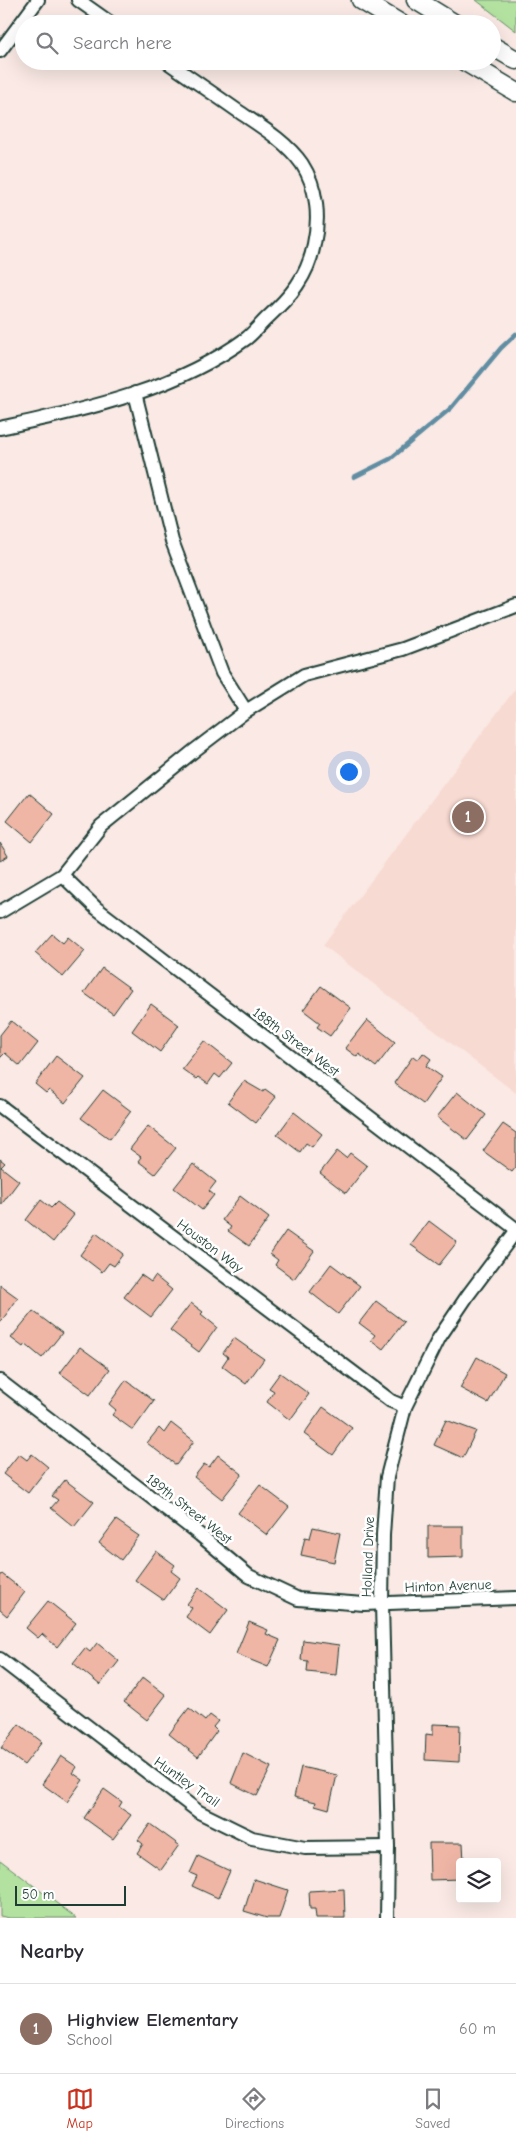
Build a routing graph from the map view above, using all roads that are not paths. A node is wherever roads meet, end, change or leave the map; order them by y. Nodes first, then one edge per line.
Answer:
1 (38, 0) edge
2 (78, 0) edge
3 (360, 0) edge
4 (416, 0) edge
5 (27, 15) edge
6 (99, 15) edge
7 (386, 15) edge
8 (440, 15) edge
9 (15, 31) edge
10 (501, 51) edge
11 (0, 52) edge
12 (516, 60) edge
13 (179, 70) edge
14 (479, 70) edge
15 (516, 92) edge
16 (135, 394) junction
17 (0, 428) edge
18 (516, 606) edge
19 (246, 711) junction
20 (62, 875) junction
21 (0, 912) edge
22 (0, 1106) edge
23 (516, 1230) edge
24 (0, 1381) edge
25 (405, 1407) junction
26 (516, 1598) edge
27 (382, 1604) junction
28 (0, 1659) edge
29 (388, 1847) junction
30 (387, 1918) edge

1 - 5 street
2 - 6 street
3 - 7 street
4 - 8 street
9 - 11 street
10 - 12 street
13 - 16 street
14 - 15 street
16 - 17 street
16 - 19 street
18 - 19 street
19 - 20 street
20 - 21 street
20 - 23 street, 188th Street West
22 - 25 street, Houston Way
23 - 25 street, Holland Drive
24 - 27 street, 189th Street West
25 - 27 street, Holland Drive
26 - 27 street, Hinton Avenue
27 - 29 street, Holland Drive
28 - 29 street, Huntley Trail
29 - 30 street, Holland Drive

